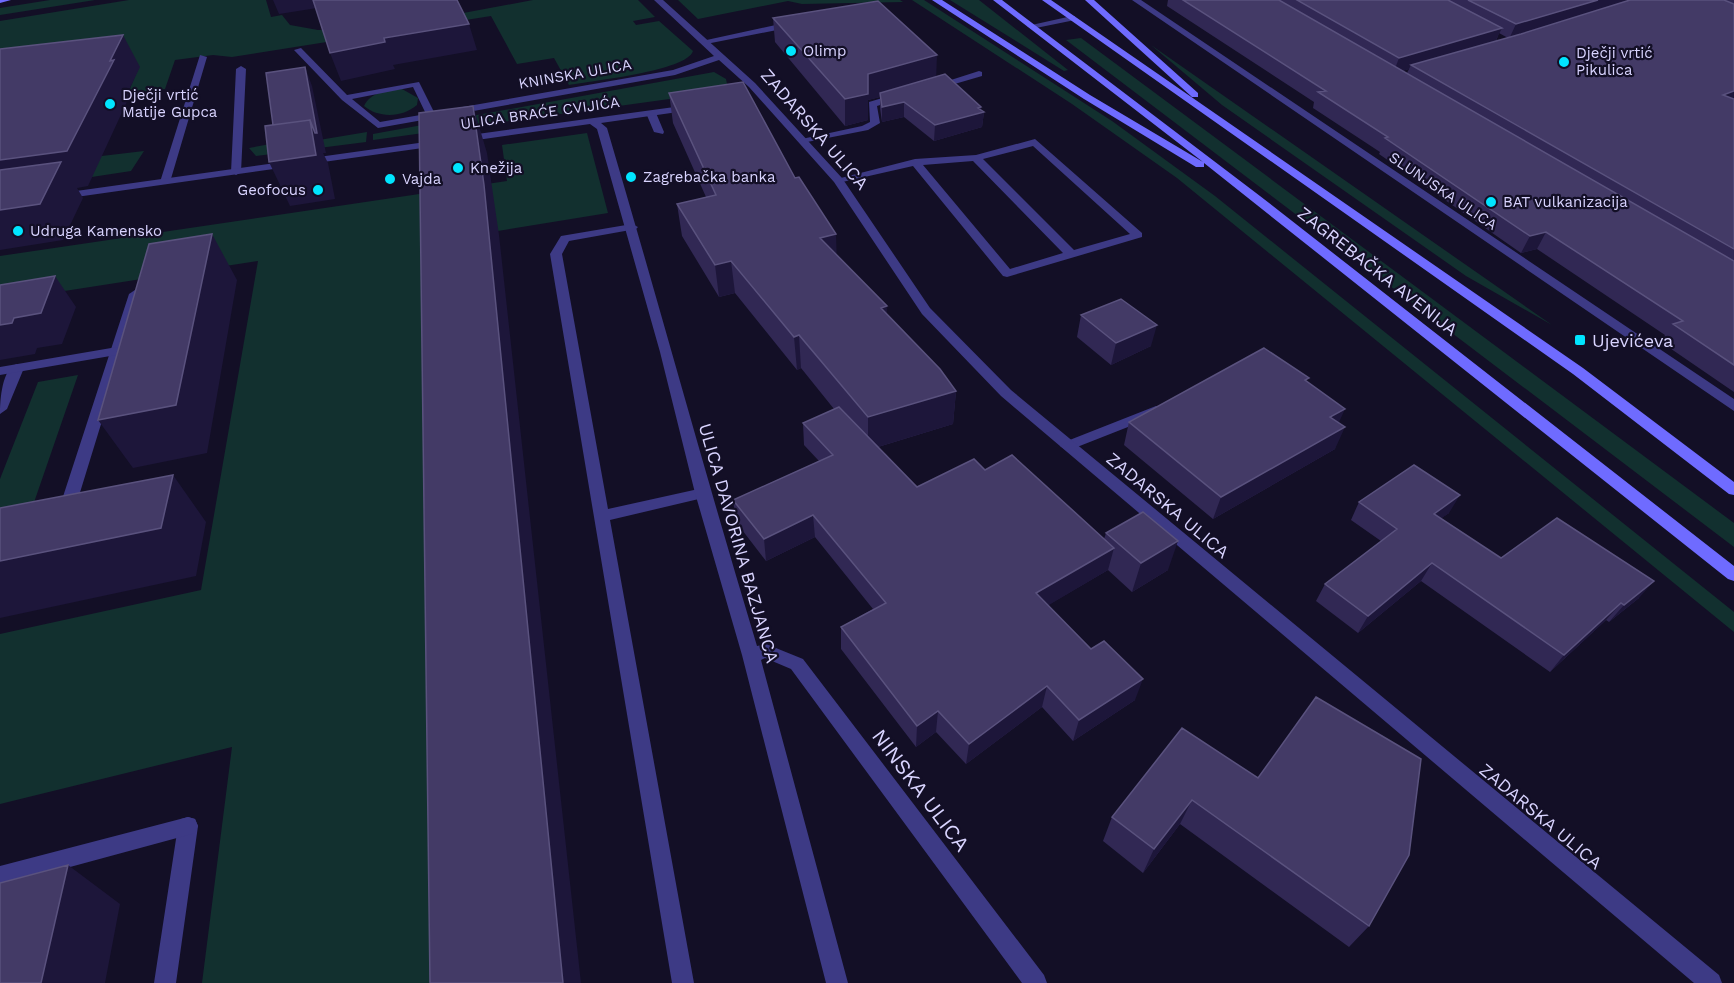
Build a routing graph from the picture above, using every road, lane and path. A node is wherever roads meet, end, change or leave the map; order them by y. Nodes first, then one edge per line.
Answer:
1 (7, 0) edge
2 (658, 0) edge
3 (936, 0) edge
4 (997, 0) edge
5 (1046, 0) edge
6 (1089, 0) edge
7 (1136, 0) edge
8 (0, 1) edge
9 (1072, 18) junction
10 (805, 22) edge
11 (1031, 26) junction
12 (706, 41) junction
13 (298, 51) dead end
14 (722, 56) junction
15 (203, 57) dead end
16 (241, 69) dead end
17 (979, 74) dead end
18 (926, 89) edge
19 (915, 92) edge
20 (345, 98) junction
21 (698, 106) edge
22 (651, 113) junction
23 (431, 115) junction
24 (592, 121) junction
25 (659, 132) dead end
26 (802, 140) junction
27 (976, 158) junction
28 (915, 162) junction
29 (236, 172) junction
30 (838, 180) junction
31 (165, 182) junction
32 (1305, 183) junction
33 (47, 198) edge
34 (1256, 198) junction
35 (632, 226) junction
36 (1072, 255) junction
37 (135, 294) edge
38 (117, 351) junction
39 (16, 368) junction
40 (0, 371) edge
41 (1734, 406) edge
42 (1166, 407) edge
43 (0, 409) edge
44 (1067, 446) junction
45 (1734, 490) edge
46 (703, 493) junction
47 (600, 517) junction
48 (84, 521) edge
49 (1734, 575) edge
50 (751, 655) junction
51 (0, 876) edge
52 (165, 983) edge
53 (683, 983) edge
54 (837, 983) edge
55 (1036, 983) edge
56 (1711, 983) edge

1 - 8 main road
2 - 12 street, ZADARSKA ULICA
3 - 34 main road
4 - 11 main road, ZAGREBAČKA AVENIJA
5 - 9 main road, ZAGREBAČKA AVENIJA
6 - 32 main road
7 - 41 street, SLUNJSKA ULICA
9 - 11 street
9 - 32 main road, ZAGREBAČKA AVENIJA
10 - 12 street
11 - 34 main road, ZAGREBAČKA AVENIJA
12 - 14 street, ZADARSKA ULICA
13 - 20 street, KNINSKA ULICA
14 - 23 street, KNINSKA ULICA
14 - 26 street, ZADARSKA ULICA
15 - 31 street
16 - 29 street
17 - 18 street
19 - 26 street
20 - 23 street, KNINSKA ULICA
20 - 23 street
21 - 22 street, ULICA BRAĆE CVIJIĆA
22 - 24 street, ULICA BRAĆE CVIJIĆA
22 - 25 street
24 - 29 street, ULICA BRAĆE CVIJIĆA
24 - 35 street, ULICA DAVORINA BAZJANCA
26 - 30 street, ZADARSKA ULICA
27 - 28 street
27 - 36 street
27 - 36 street
28 - 30 street
28 - 36 street
29 - 31 street, ULICA BRAĆE CVIJIĆA
30 - 44 street, ZADARSKA ULICA
31 - 33 street, ULICA BRAĆE CVIJIĆA
32 - 45 main road, ZAGREBAČKA AVENIJA
34 - 49 main road, ZAGREBAČKA AVENIJA
35 - 46 street, ULICA DAVORINA BAZJANCA
35 - 47 street
37 - 38 street
38 - 39 street
38 - 48 street
39 - 40 street
39 - 43 street
42 - 44 street
44 - 56 street, ZADARSKA ULICA
46 - 47 street
46 - 50 street, ULICA DAVORINA BAZJANCA
47 - 53 street
50 - 54 street, ULICA DAVORINA BAZJANCA
50 - 55 street, NINSKA ULICA
51 - 52 street

